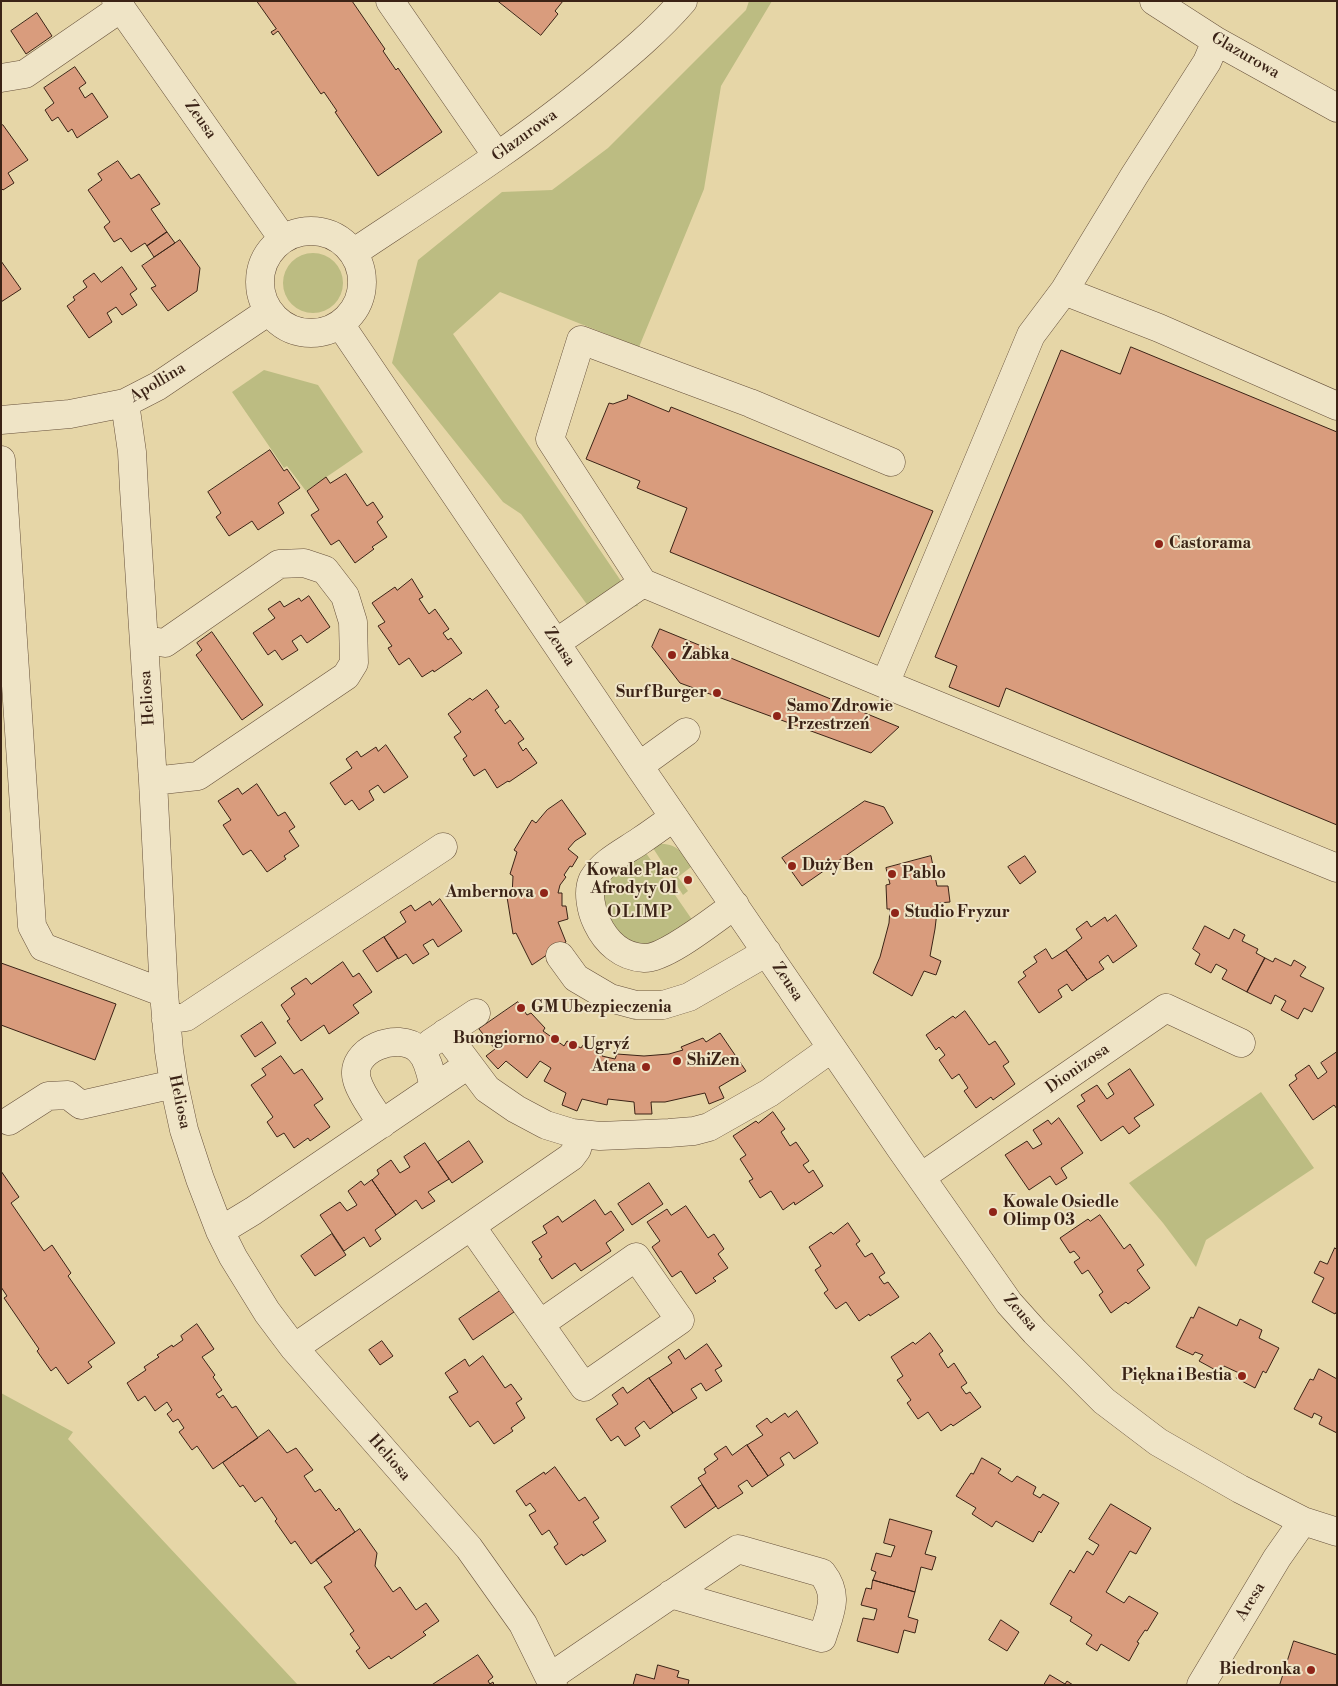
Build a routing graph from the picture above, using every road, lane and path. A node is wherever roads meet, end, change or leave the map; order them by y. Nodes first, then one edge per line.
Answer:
1 (390, 1) edge
2 (683, 1) edge
3 (1154, 1) edge
4 (119, 4) edge
5 (1216, 41) junction
6 (1, 78) edge
7 (1337, 108) edge
8 (497, 156) junction
9 (283, 239) junction
10 (353, 253) junction
11 (1064, 291) junction
12 (269, 311) junction
13 (340, 324) junction
14 (125, 403) junction
15 (1337, 406) edge
16 (1, 420) edge
17 (1, 460) edge
18 (890, 462) dead end
19 (643, 583) junction
20 (144, 640) junction
21 (556, 643) junction
22 (885, 684) junction
23 (686, 732) dead end
24 (639, 766) junction
25 (153, 781) junction
26 (674, 817) junction
27 (443, 847) dead end
28 (1337, 868) edge
29 (736, 905) junction
30 (767, 952) junction
31 (560, 956) dead end
32 (164, 992) junction
33 (476, 1013) dead end
34 (166, 1020) junction
35 (446, 1033) junction
36 (1241, 1043) dead end
37 (832, 1048) junction
38 (420, 1050) junction
39 (468, 1065) junction
40 (174, 1084) junction
41 (434, 1088) junction
42 (9, 1121) dead end
43 (382, 1124) junction
44 (581, 1134) junction
45 (921, 1177) junction
46 (471, 1226) junction
47 (220, 1231) junction
48 (540, 1324) junction
49 (294, 1348) junction
50 (1303, 1521) junction
51 (1337, 1532) edge
52 (672, 1594) junction
53 (552, 1681) edge
54 (1201, 1685) edge

1 - 8 street
2 - 8 street, Glazurowa
3 - 5 street, Glazurowa
4 - 6 street
4 - 9 street, Zeusa
5 - 7 street, Glazurowa
5 - 11 street
8 - 10 street, Glazurowa
9 - 10 street
9 - 12 street
10 - 13 street
11 - 15 street
11 - 22 street
12 - 13 street
12 - 14 street, Apollina
13 - 21 street, Zeusa
14 - 16 street, Apollina
14 - 20 street, Heliosa
17 - 32 street
18 - 19 street
19 - 21 street
19 - 22 street
20 - 25 street, Heliosa
20 - 25 street
21 - 24 street, Zeusa
22 - 28 street
23 - 24 street
24 - 26 street, Zeusa
25 - 32 street, Heliosa
26 - 29 street, Zeusa
26 - 29 street
27 - 34 street
29 - 30 street, Zeusa
30 - 31 street
30 - 37 street, Zeusa
32 - 34 street, Heliosa
33 - 35 street
34 - 40 street, Heliosa
35 - 38 street
35 - 39 street
36 - 45 street, Dionizosa
37 - 44 street
37 - 45 street, Zeusa
38 - 41 street
38 - 43 street
39 - 41 street
39 - 44 street
40 - 42 street
40 - 47 street, Heliosa
41 - 43 street
43 - 47 street
44 - 46 street
45 - 50 street, Zeusa
46 - 48 street
46 - 49 street
47 - 49 street, Heliosa
48 - 48 street
49 - 53 street, Heliosa
50 - 51 street, Zeusa
50 - 54 street, Aresa
52 - 52 street
52 - 53 street

